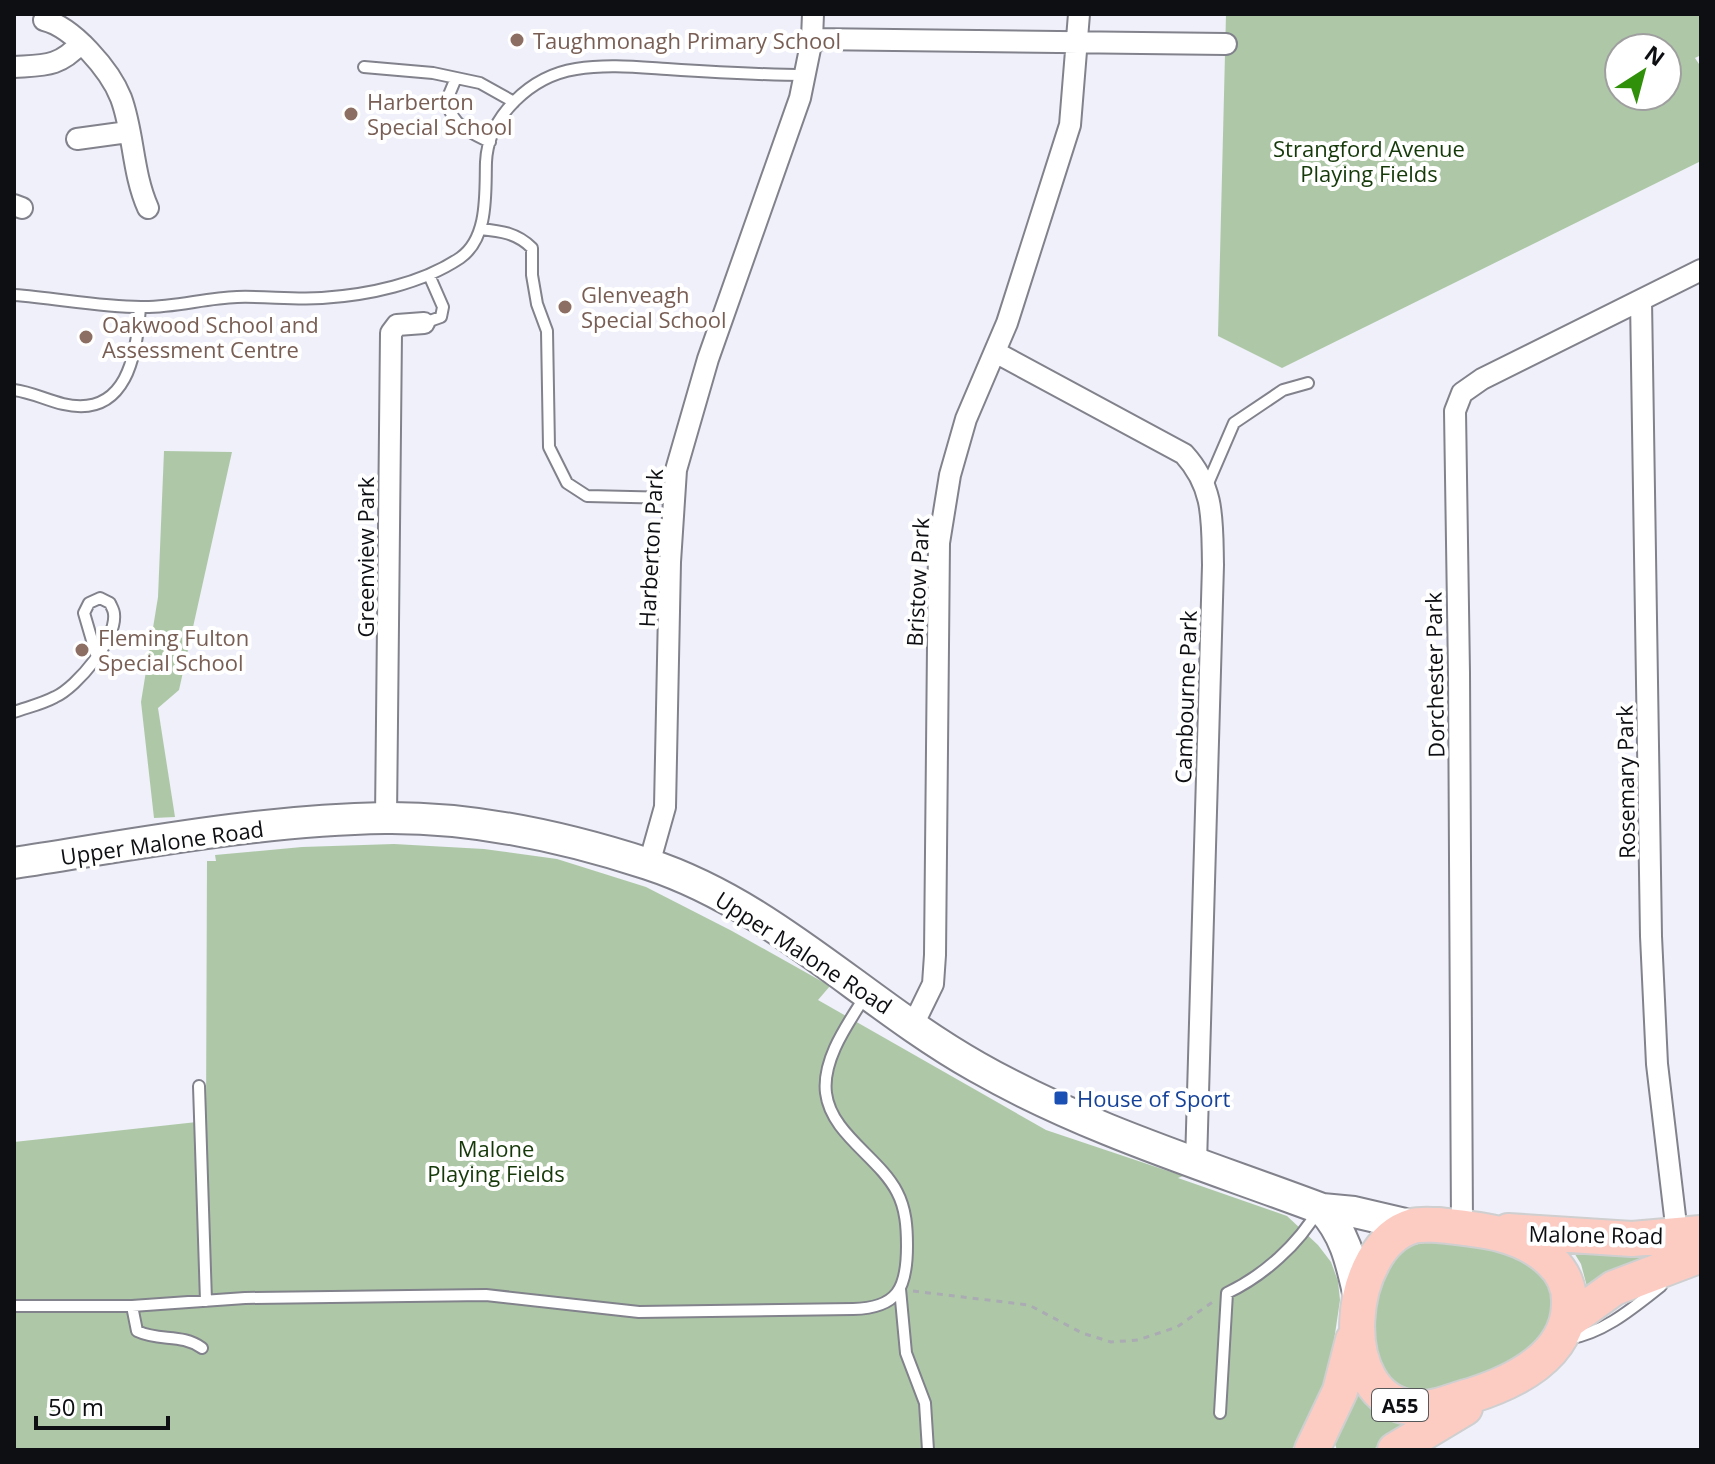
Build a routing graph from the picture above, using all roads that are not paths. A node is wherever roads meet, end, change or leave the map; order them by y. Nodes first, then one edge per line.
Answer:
1 (813, 14) edge
2 (1079, 14) edge
3 (44, 20) dead end
4 (812, 39) junction
5 (81, 43) junction
6 (1079, 44) junction
7 (1226, 44) dead end
8 (14, 67) edge
9 (364, 67) dead end
10 (806, 75) junction
11 (456, 78) junction
12 (514, 102) junction
13 (128, 132) junction
14 (77, 139) dead end
15 (490, 142) junction
16 (148, 208) dead end
17 (480, 229) junction
18 (1701, 270) edge
19 (429, 275) junction
20 (14, 295) edge
21 (1641, 300) junction
22 (140, 307) junction
23 (424, 323) joint
24 (995, 352) junction
25 (1308, 383) dead end
26 (14, 390) edge
27 (1206, 489) junction
28 (674, 498) junction
29 (96, 654) junction
30 (14, 712) edge
31 (386, 818) junction
32 (14, 863) edge
33 (649, 864) junction
34 (867, 993) junction
35 (913, 1025) junction
36 (199, 1086) dead end
37 (1196, 1164) junction
38 (1321, 1208) junction
39 (1414, 1226) junction
40 (1477, 1229) junction
41 (1684, 1251) edge
42 (900, 1289) junction
43 (206, 1301) junction
44 (14, 1306) edge
45 (132, 1306) junction
46 (1359, 1308) junction
47 (1566, 1331) junction
48 (202, 1348) dead end
49 (1503, 1385) junction
50 (1220, 1413) dead end
51 (928, 1450) edge
52 (1312, 1450) edge
53 (1395, 1450) edge

1 - 4 street, Harberton Park
2 - 6 street, Bristow Park
3 - 5 street
4 - 6 street
4 - 10 street, Harberton Park
5 - 8 street
5 - 13 street
6 - 7 street
6 - 24 street, Bristow Park
9 - 11 lane
10 - 12 lane
10 - 28 street, Harberton Park
11 - 12 lane
11 - 15 lane
12 - 15 lane
13 - 14 street
13 - 16 street
15 - 17 lane
17 - 19 lane
17 - 28 lane
18 - 21 street, Dorchester Park
19 - 22 lane
19 - 23 lane
20 - 22 lane
21 - 40 street, Dorchester Park
21 - 41 street, Rosemary Park
22 - 26 lane
23 - 31 street, Greenview Park
24 - 27 street, Cambourne Park
24 - 35 street, Bristow Park
25 - 27 lane
27 - 37 street, Cambourne Park
28 - 33 street, Harberton Park
29 - 29 lane
29 - 30 lane
31 - 32 main road, Upper Malone Road
31 - 33 main road, Upper Malone Road
33 - 34 main road, Upper Malone Road
34 - 35 main road, Upper Malone Road
34 - 42 lane
35 - 37 main road, Upper Malone Road
36 - 43 lane
37 - 38 main road, Upper Malone Road
38 - 39 main road, Upper Malone Road
38 - 46 main road
38 - 50 lane
39 - 40 highway
39 - 46 highway, A55
40 - 41 highway, Malone Road
40 - 47 highway
41 - 47 highway, Malone Road / A55
41 - 47 lane
42 - 43 lane
42 - 51 lane
43 - 45 lane
44 - 45 lane
45 - 48 lane
46 - 49 highway, A55
46 - 52 highway, A55
47 - 49 highway, A55
49 - 53 highway, A55

